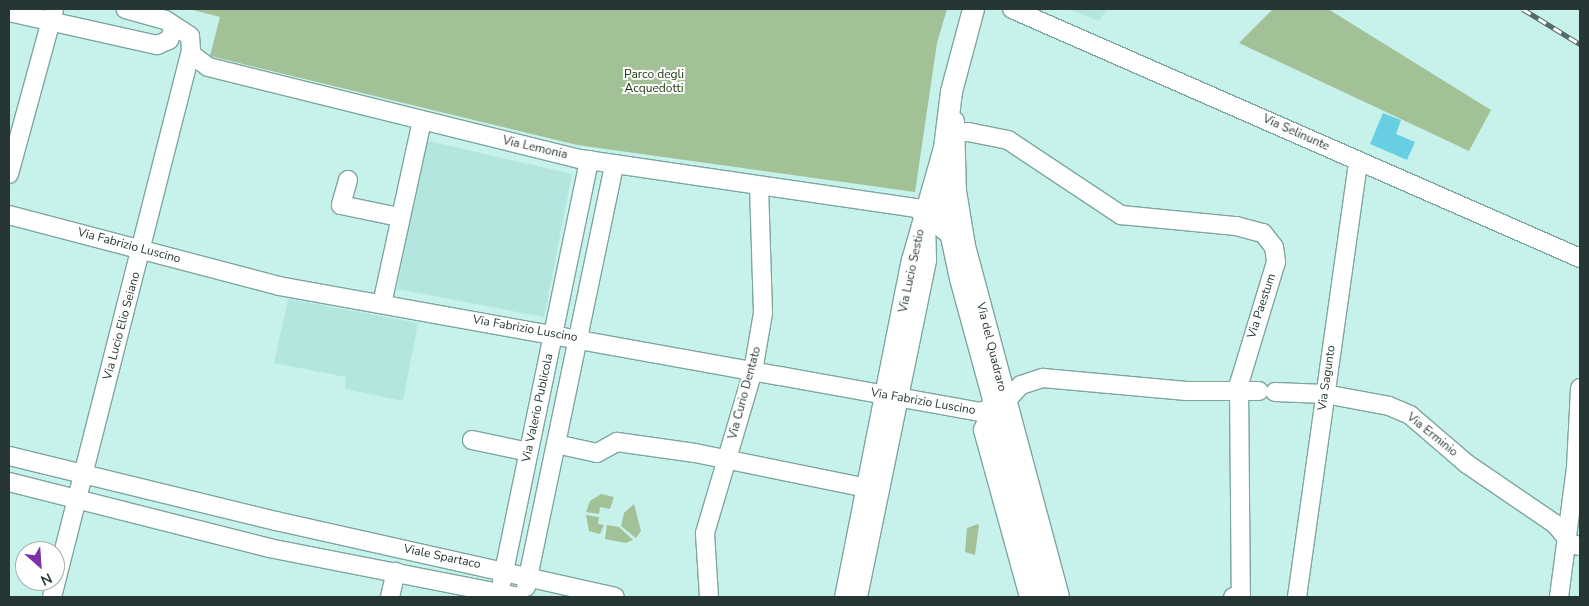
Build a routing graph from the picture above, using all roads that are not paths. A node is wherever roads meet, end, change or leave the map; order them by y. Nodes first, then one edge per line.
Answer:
1 (125, 9) edge
2 (973, 9) edge
3 (1012, 9) edge
4 (10, 14) edge
5 (52, 15) edge
6 (174, 28) junction
7 (191, 54) junction
8 (422, 121) junction
9 (949, 138) junction
10 (589, 160) junction
11 (1358, 161) junction
12 (614, 164) junction
13 (9, 174) edge
14 (348, 180) dead end
15 (759, 186) junction
16 (925, 212) junction
17 (9, 215) edge
18 (399, 217) junction
19 (957, 235) junction
20 (142, 249) junction
21 (1580, 258) edge
22 (382, 304) junction
23 (554, 334) junction
24 (579, 338) junction
25 (753, 372) junction
26 (896, 385) junction
27 (1580, 388) edge
28 (1238, 394) junction
29 (1325, 394) junction
30 (999, 404) junction
31 (472, 440) dead end
32 (556, 444) junction
33 (529, 452) junction
34 (9, 456) edge
35 (727, 458) junction
36 (84, 474) junction
37 (9, 482) edge
38 (867, 488) junction
39 (77, 500) junction
40 (263, 518) junction
41 (1573, 529) edge
42 (257, 543) junction
43 (1580, 546) edge
44 (1041, 552) junction
45 (504, 571) junction
46 (396, 572) junction
47 (528, 577) junction
48 (500, 595) edge
49 (52, 597) edge
50 (390, 597) edge
51 (518, 597) edge
52 (524, 597) edge
53 (615, 597) edge
54 (709, 597) edge
55 (846, 597) edge
56 (858, 597) edge
57 (1029, 597) edge
58 (1047, 597) edge
59 (1060, 597) edge
60 (1233, 597) edge
61 (1297, 597) edge
62 (1558, 597) edge

1 - 6 street
2 - 9 main road, Via del Quadraro
3 - 11 street, Via Selinunte
4 - 5 street
5 - 6 street
5 - 13 street
6 - 7 street
7 - 8 street, Via Lemonia
7 - 20 street, Via Lucio Elio Seiano
8 - 10 street, Via Lemonia
8 - 18 street
9 - 16 main road, Via del Quadraro
9 - 19 main road, Via del Quadraro
9 - 28 street, Via Paestum
10 - 12 street, Via Lemonia
10 - 23 street, Via Valerio Publicola
11 - 21 street, Via Selinunte
11 - 29 street, Via Sagunto
12 - 15 street, Via Lemonia
12 - 24 street, Via Valerio Publicola
14 - 18 street
15 - 16 street, Via Lemonia
15 - 25 street, Via Curio Dentato
16 - 19 street
16 - 26 main road, Via Lucio Sestio
17 - 20 street, Via Fabrizio Luscino
18 - 22 street
19 - 30 main road, Via del Quadraro
20 - 22 street, Via Fabrizio Luscino
20 - 36 street, Via Lucio Elio Seiano
22 - 23 street, Via Fabrizio Luscino
23 - 24 street, Via Fabrizio Luscino
23 - 33 street, Via Valerio Publicola
24 - 25 street, Via Fabrizio Luscino
24 - 32 street, Via Valerio Publicola
25 - 26 street, Via Fabrizio Luscino
25 - 35 street, Via Curio Dentato
26 - 30 street, Via Fabrizio Luscino
26 - 38 main road, Via Lucio Sestio
26 - 56 street, Via Lucio Sestio
27 - 41 street
28 - 29 street, Via Erminio
28 - 30 street, Via Erminio
28 - 60 street, Via Paestum
29 - 41 street, Via Erminio
29 - 61 street, Via Sagunto
30 - 44 main road, Via del Quadraro
30 - 57 street, Via del Quadraro
31 - 33 street
32 - 35 street
32 - 47 street, Via Valerio Publicola
33 - 45 street, Via Valerio Publicola
34 - 36 street, Viale Spartaco
35 - 38 street
35 - 54 street, Via Curio Dentato
36 - 39 street, Via Lucio Elio Seiano
36 - 40 street, Viale Spartaco
37 - 39 street, Viale Spartaco
38 - 55 main road, Via Lucio Sestio
39 - 42 street, Viale Spartaco
39 - 49 street, Via Lucio Elio Seiano
40 - 42 street
40 - 45 street, Viale Spartaco
41 - 43 street, Via Erminio
41 - 62 street
42 - 46 street, Viale Spartaco
44 - 58 main road, Via del Quadraro
44 - 59 street, Via del Quadraro
45 - 47 street, Viale Spartaco
45 - 48 street, Via Valerio Publicola
46 - 48 street, Viale Spartaco
46 - 50 street
47 - 52 street, Via Valerio Publicola
47 - 53 street, Viale Spartaco
48 - 51 street, Viale Spartaco

